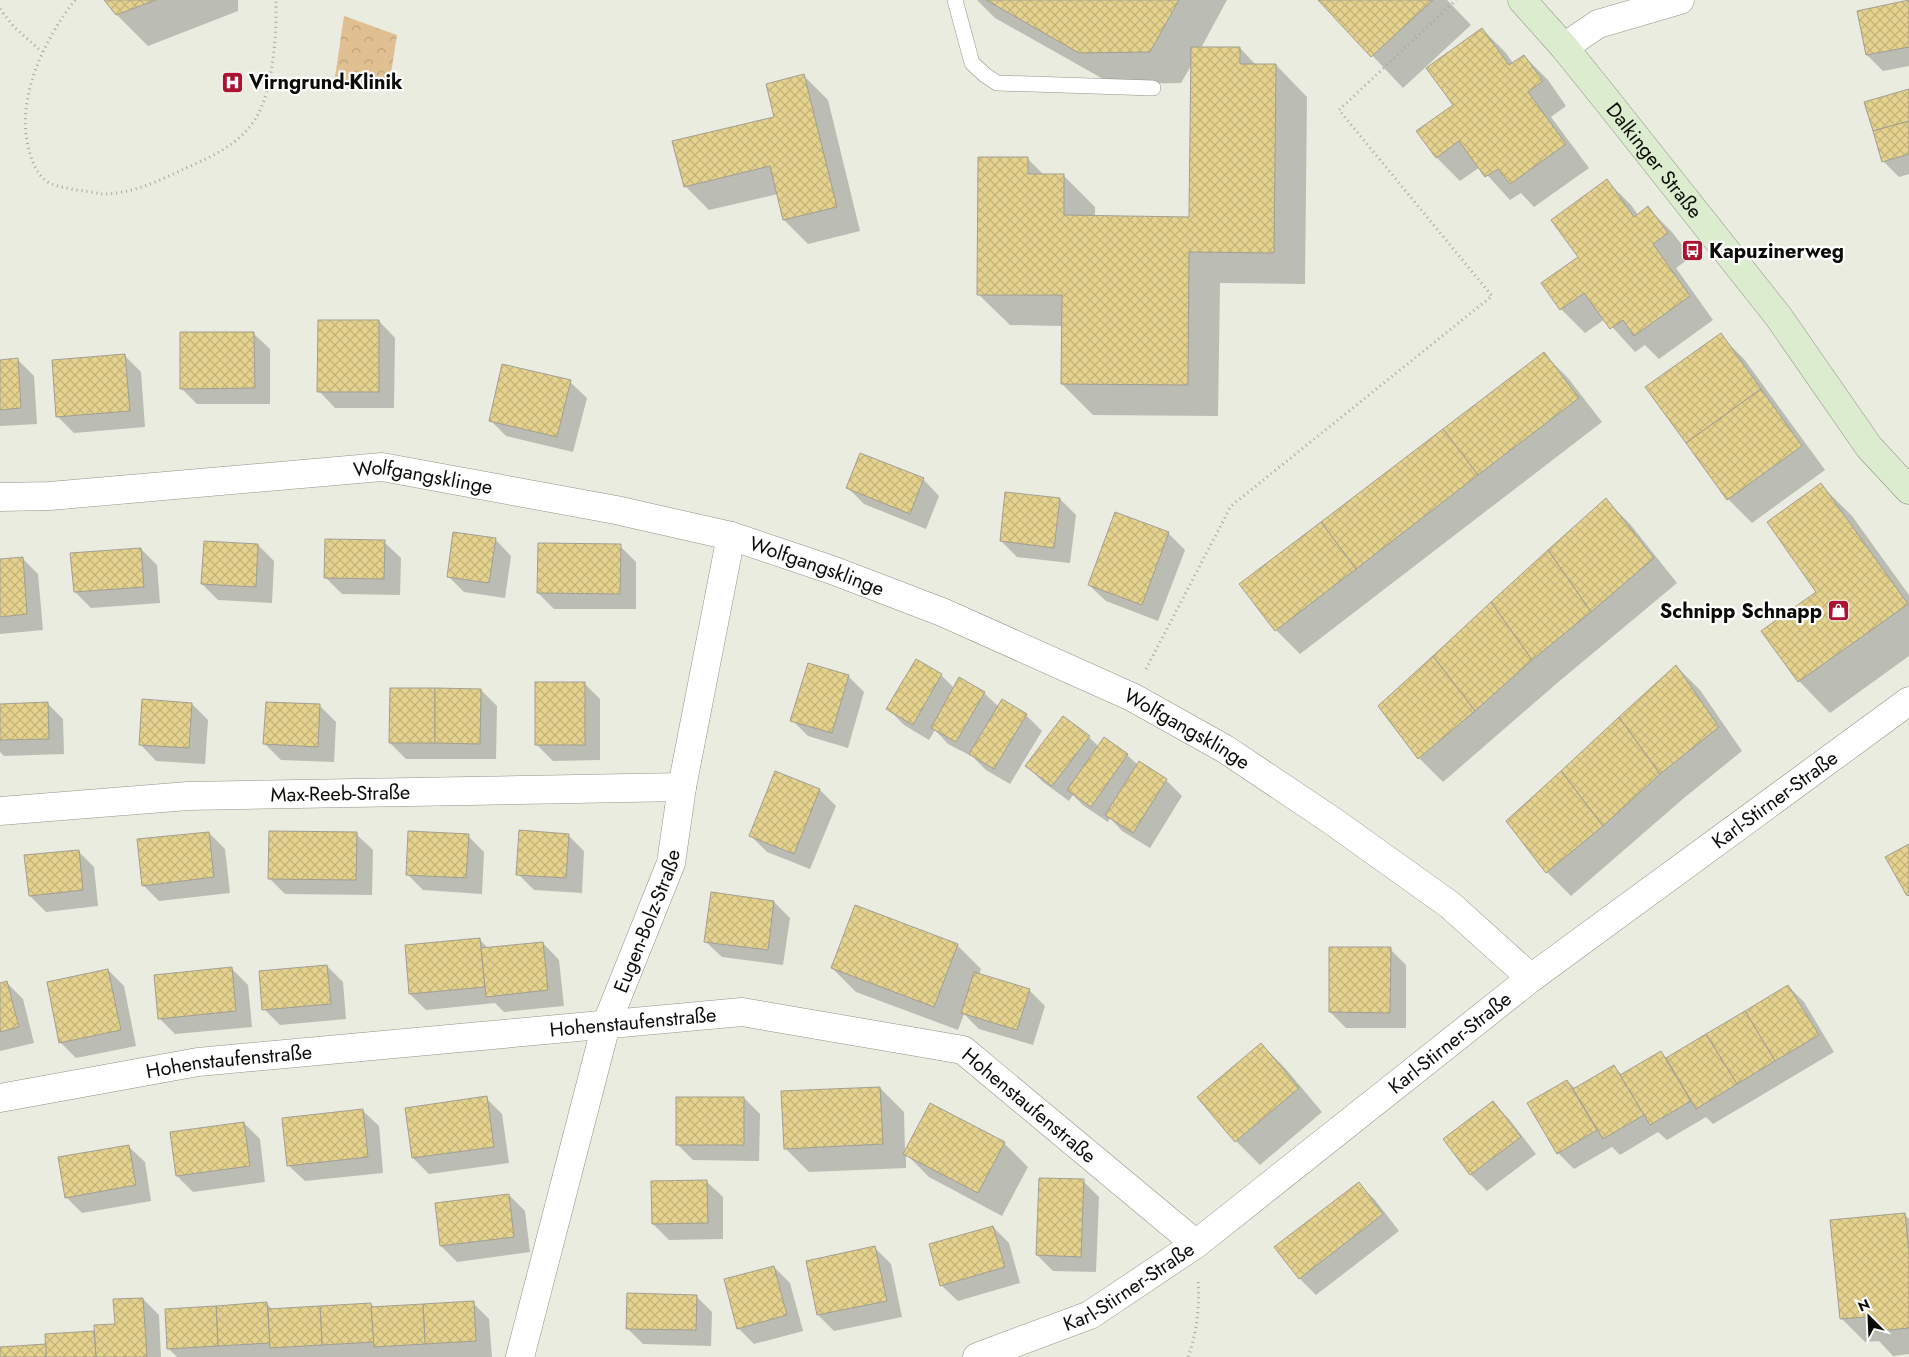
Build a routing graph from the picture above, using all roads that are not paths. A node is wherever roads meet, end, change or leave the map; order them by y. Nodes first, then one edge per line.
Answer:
1 (956, 0) edge
2 (1522, 0) edge
3 (1680, 0) edge
4 (1564, 47) junction
5 (1153, 88) dead end
6 (1909, 490) edge
7 (0, 497) edge
8 (731, 536) junction
9 (1909, 701) edge
10 (682, 787) junction
11 (0, 811) edge
12 (1531, 978) junction
13 (606, 1024) junction
14 (0, 1098) edge
15 (1196, 1244) junction
16 (520, 1357) edge
17 (977, 1357) edge

1 - 5 lane
2 - 4 street, Dalkinger Straße
3 - 4 street
4 - 6 street, Dalkinger Straße
7 - 8 street, Wolfgangsklinge
8 - 10 street, Eugen-Bolz-Straße
8 - 12 street, Wolfgangsklinge
9 - 12 street, Karl-Stirner-Straße
10 - 11 street, Max-Reeb-Straße
10 - 13 street, Eugen-Bolz-Straße
12 - 15 street, Karl-Stirner-Straße
13 - 14 street, Hohenstaufenstraße
13 - 15 street, Hohenstaufenstraße
13 - 16 street, Eugen-Bolz-Straße
15 - 17 street, Karl-Stirner-Straße

